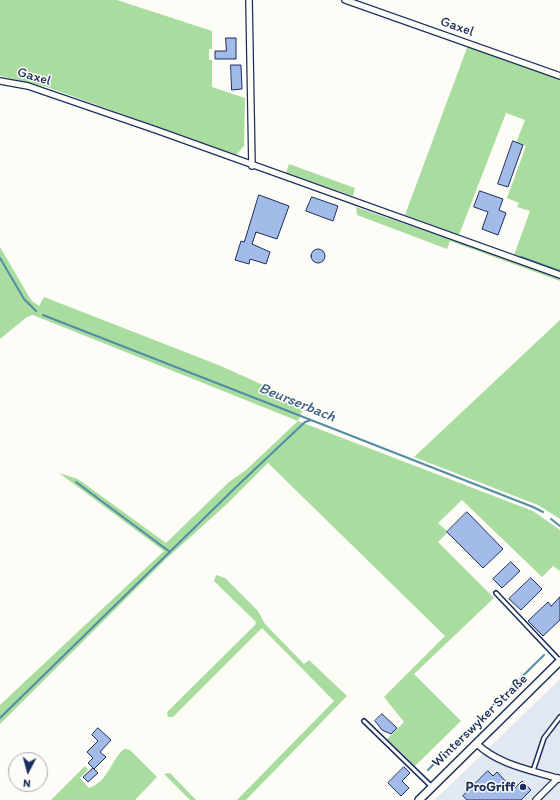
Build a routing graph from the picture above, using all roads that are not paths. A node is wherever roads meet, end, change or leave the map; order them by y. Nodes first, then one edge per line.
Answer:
1 (249, 0) edge
2 (345, 0) edge
3 (560, 76) edge
4 (0, 82) edge
5 (252, 166) junction
6 (560, 275) edge
7 (496, 592) dead end
8 (560, 661) edge
9 (560, 717) edge
10 (364, 721) dead end
11 (477, 744) junction
12 (533, 771) junction
13 (559, 778) edge
14 (432, 786) junction
15 (419, 800) edge
16 (536, 800) edge

1 - 5 street
2 - 3 street, Gaxel
4 - 5 street, Gaxel
5 - 6 street, Gaxel
7 - 8 lane
8 - 11 street, Winterswyker Straße
9 - 12 lane
10 - 14 lane
11 - 12 street
11 - 14 street, Winterswyker Straße
12 - 13 street
13 - 16 street
14 - 15 street, Winterswyker Straße

